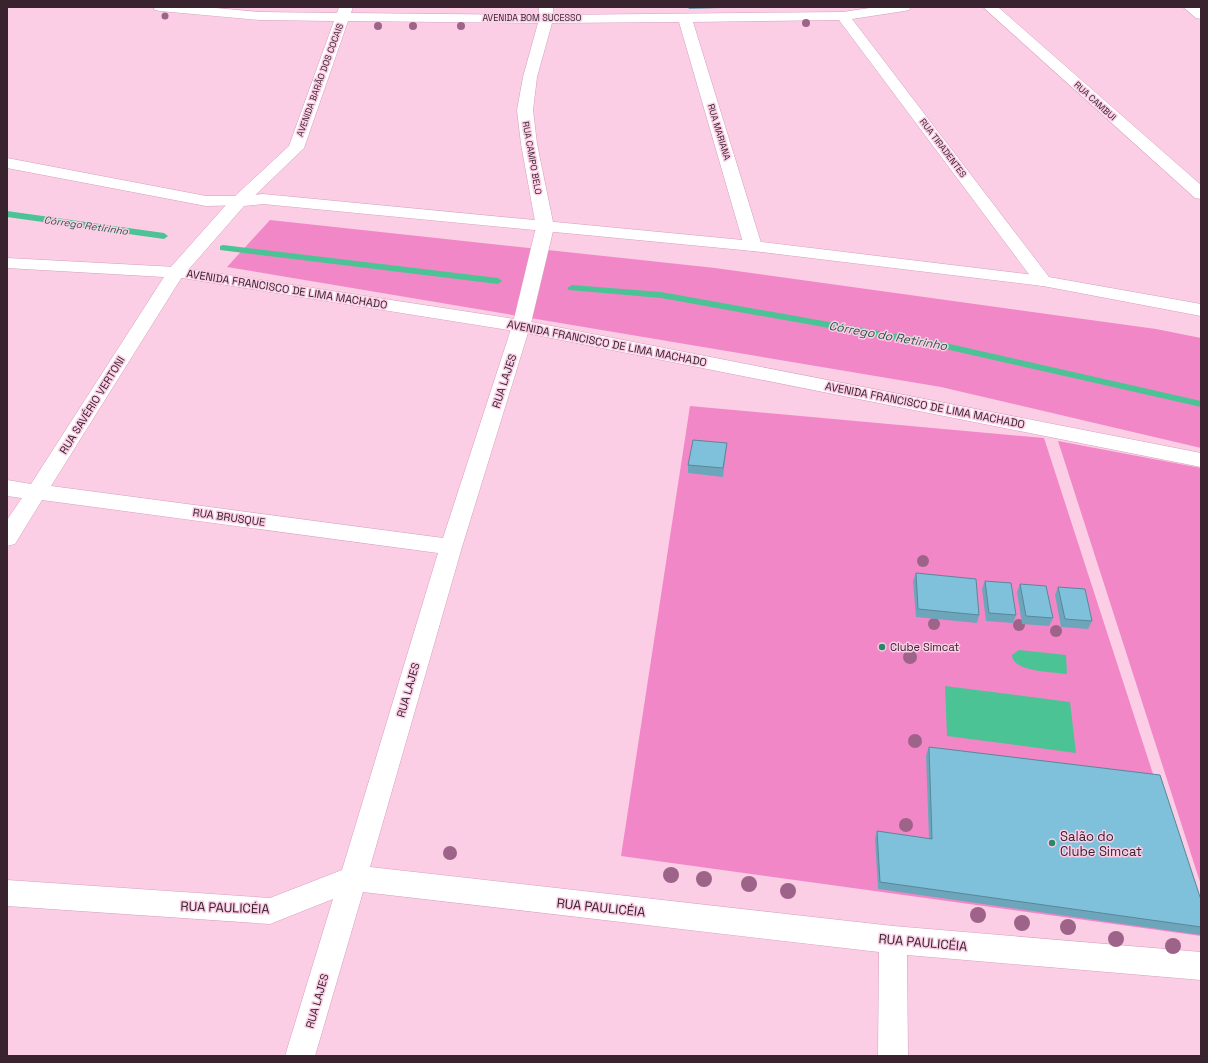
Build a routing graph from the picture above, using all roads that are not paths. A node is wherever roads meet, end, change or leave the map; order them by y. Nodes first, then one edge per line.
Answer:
1 (160, 7) edge
2 (904, 7) edge
3 (990, 7) edge
4 (1190, 7) edge
5 (345, 12) edge
6 (758, 12) edge
7 (546, 13) edge
8 (1201, 15) edge
9 (843, 16) junction
10 (685, 18) junction
11 (7, 163) edge
12 (1201, 194) edge
13 (240, 201) junction
14 (545, 227) junction
15 (753, 246) junction
16 (7, 263) edge
17 (176, 272) junction
18 (1043, 281) junction
19 (1201, 310) edge
20 (521, 326) junction
21 (1201, 460) edge
22 (7, 488) edge
23 (36, 492) junction
24 (7, 538) edge
25 (451, 547) junction
26 (353, 878) junction
27 (7, 893) edge
28 (893, 940) junction
29 (1201, 966) edge
30 (300, 1056) edge
31 (893, 1056) edge

1 - 5 street, AVENIDA BOM SUCESSO
2 - 9 street, AVENIDA BOM SUCESSO
3 - 12 street, RUA CAMBUI
4 - 8 street
5 - 7 street, AVENIDA BOM SUCESSO
5 - 13 street, AVENIDA BARÃO DOS COCAIS
6 - 9 street, AVENIDA BOM SUCESSO
6 - 10 street, AVENIDA BOM SUCESSO
7 - 10 street, AVENIDA BOM SUCESSO
7 - 14 street, RUA CAMPO BELO
9 - 18 street, RUA TIRADENTES
10 - 15 street, RUA MARIANA
11 - 13 street
13 - 14 street
13 - 17 street, AVENIDA BARÃO DOS COCAIS
14 - 15 street
14 - 20 street, RUA LAJES
15 - 18 street
16 - 17 street, AVENIDA FRANCISCO DE LIMA MACHADO
17 - 20 street, AVENIDA FRANCISCO DE LIMA MACHADO
17 - 23 street, RUA SAVÉRIO VERTONI
18 - 19 street
20 - 21 street, AVENIDA FRANCISCO DE LIMA MACHADO
20 - 25 street, RUA LAJES
22 - 23 street, RUA BRUSQUE
23 - 24 street, RUA SAVÉRIO VERTONI
23 - 25 street, RUA BRUSQUE
25 - 26 street, RUA LAJES
26 - 27 street, RUA PAULICÉIA
26 - 28 street, RUA PAULICÉIA
26 - 30 street, RUA LAJES
28 - 29 street, RUA PAULICÉIA
28 - 31 street

